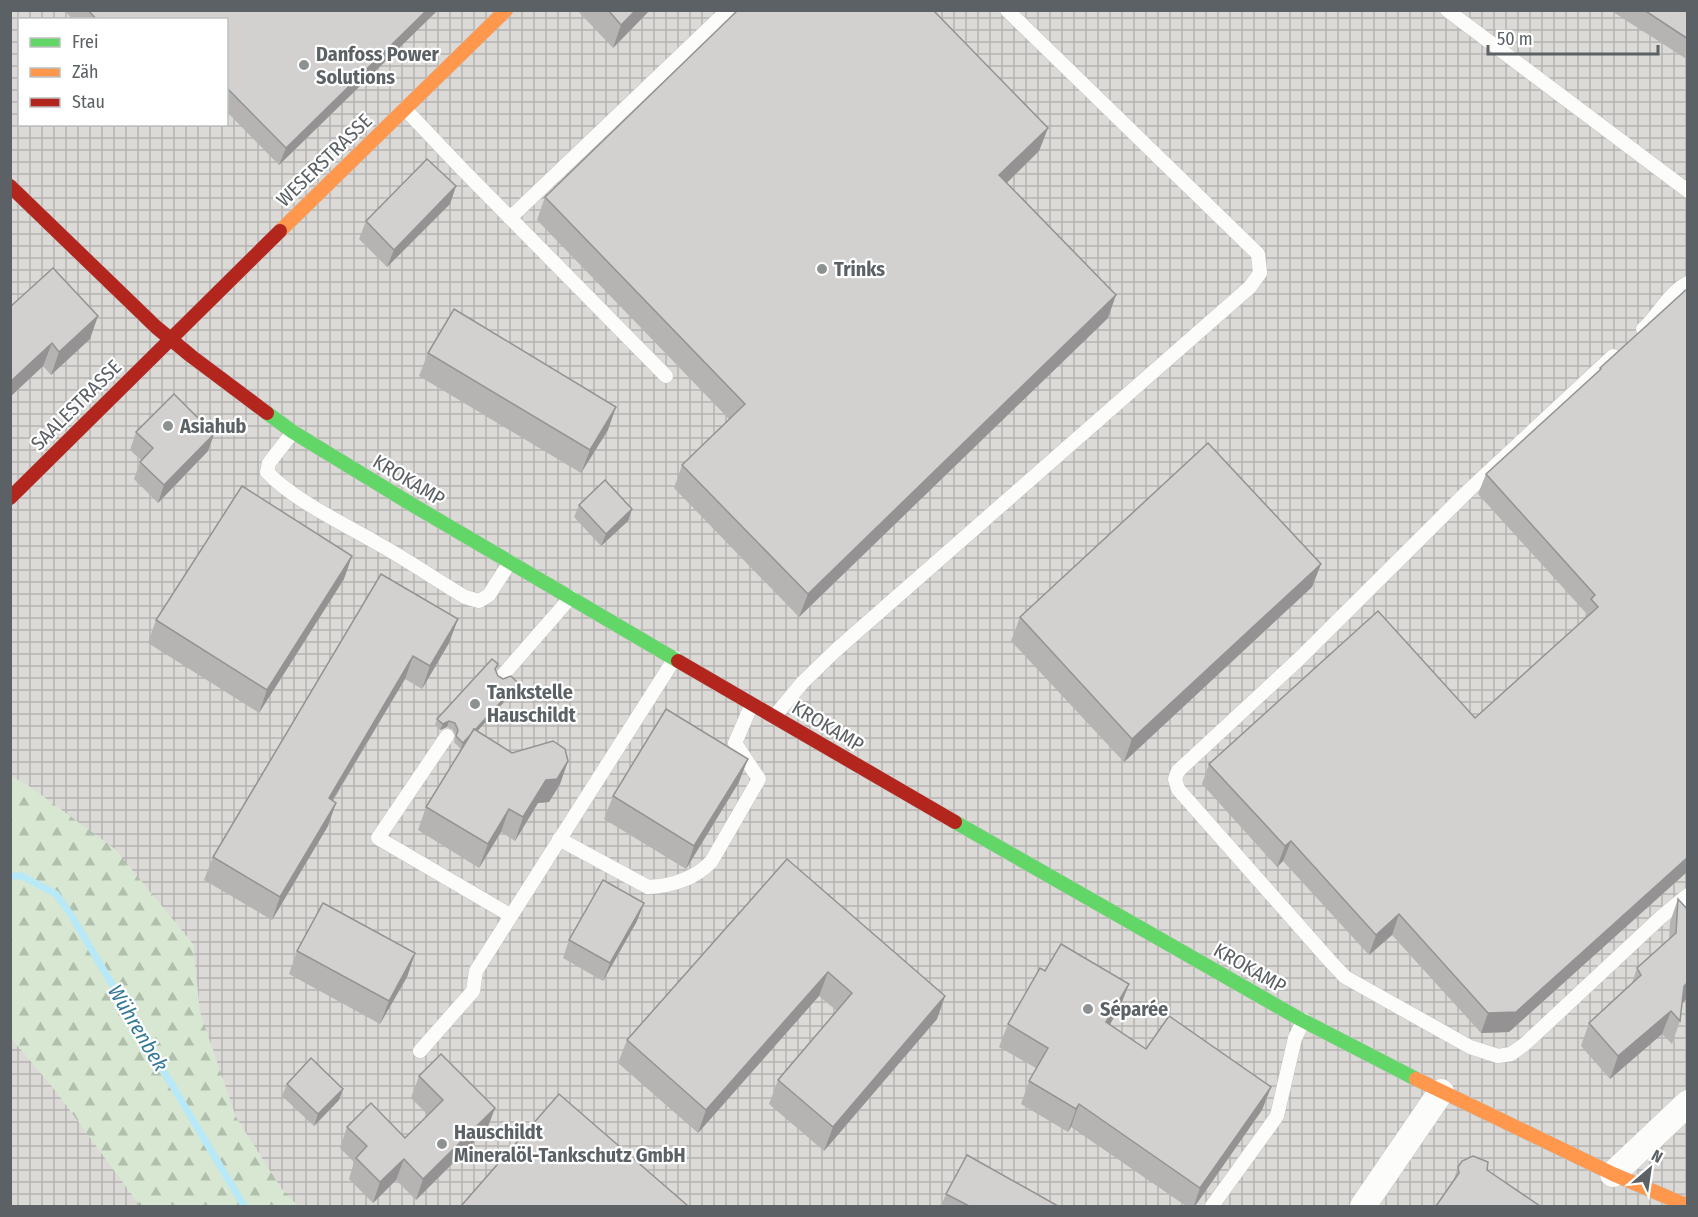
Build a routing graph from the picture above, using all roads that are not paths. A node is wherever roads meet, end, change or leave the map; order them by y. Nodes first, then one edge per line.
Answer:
1 (506, 10) edge
2 (728, 10) edge
3 (1007, 10) edge
4 (1446, 10) edge
5 (405, 109) junction
6 (10, 186) edge
7 (1688, 191) edge
8 (510, 218) junction
9 (1688, 283) edge
10 (170, 338) junction
11 (666, 376) dead end
12 (293, 432) junction
13 (10, 498) edge
14 (510, 562) junction
15 (571, 597) junction
16 (675, 658) junction
17 (502, 676) edge
18 (752, 704) junction
19 (774, 717) junction
20 (447, 736) dead end
21 (559, 839) junction
22 (1688, 896) edge
23 (510, 915) junction
24 (1304, 1020) junction
25 (420, 1051) dead end
26 (1441, 1092) junction
27 (1688, 1103) edge
28 (1613, 1174) junction
29 (1212, 1206) edge
30 (1363, 1206) edge
31 (1688, 1206) edge

1 - 5 street, WESERSTRASSE
2 - 8 lane
3 - 19 lane
4 - 7 lane
5 - 8 lane
5 - 10 street, WESERSTRASSE
6 - 10 street, KROKAMP
8 - 11 lane
9 - 22 lane
10 - 12 street, KROKAMP
10 - 13 street, SAALESTRASSE
12 - 14 street, KROKAMP
12 - 14 lane
14 - 15 street, KROKAMP
15 - 16 street, KROKAMP
15 - 17 lane
16 - 18 street, KROKAMP
16 - 21 lane
18 - 19 street, KROKAMP
18 - 21 lane
19 - 24 street, KROKAMP
20 - 23 lane
21 - 23 lane
23 - 25 lane
24 - 26 street, KROKAMP
24 - 29 lane
26 - 28 street, KROKAMP
26 - 30 street
27 - 28 street
28 - 31 street, KROKAMP

